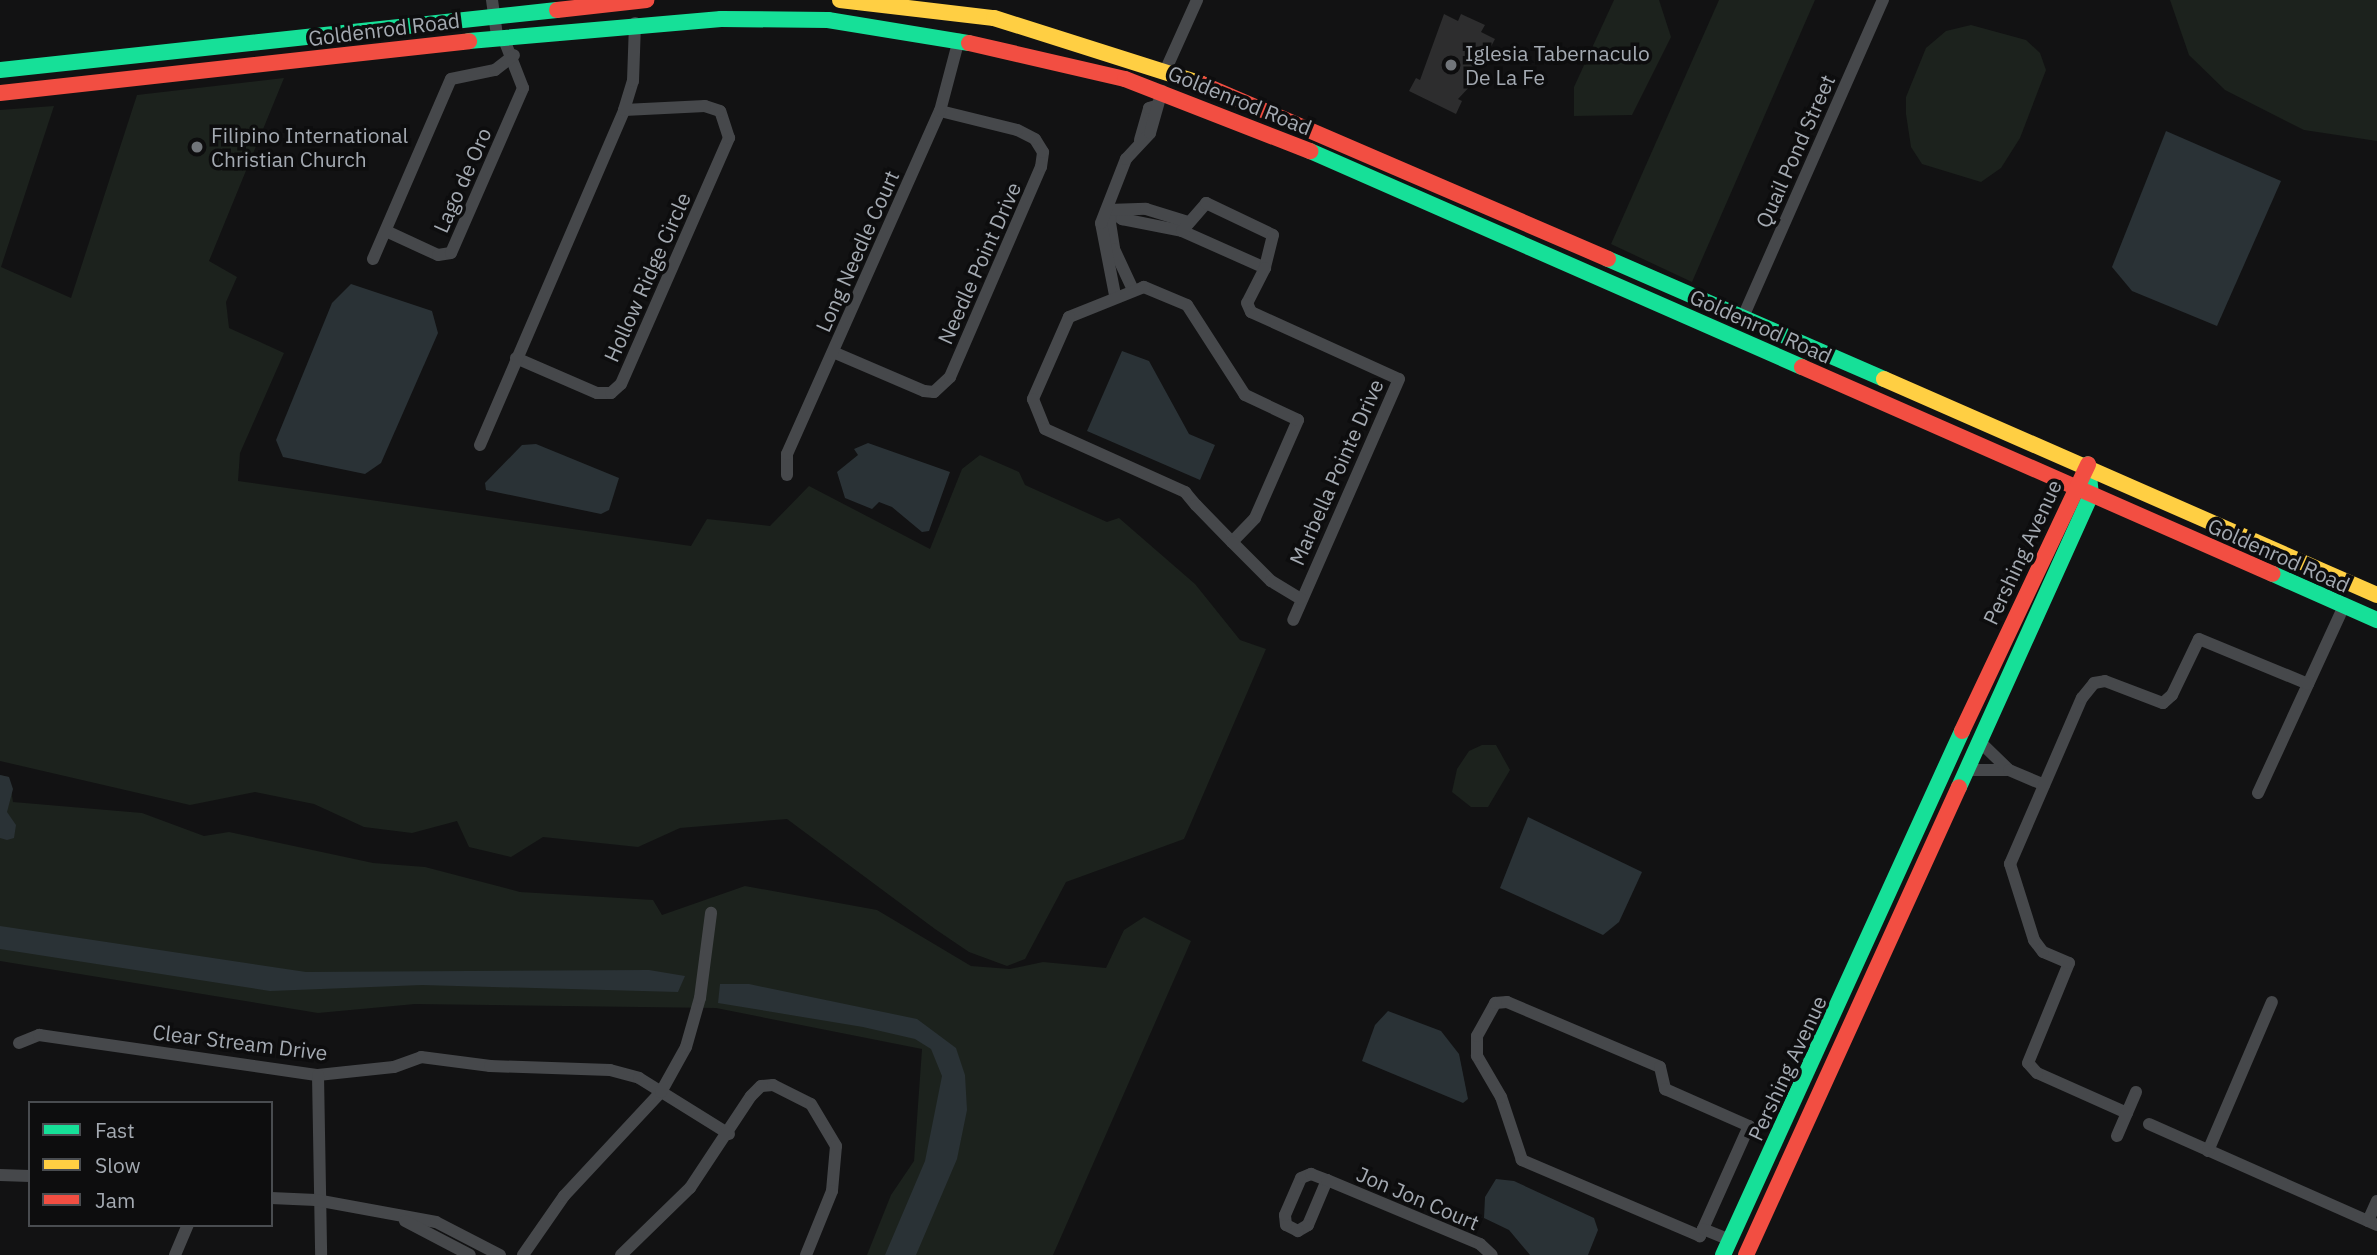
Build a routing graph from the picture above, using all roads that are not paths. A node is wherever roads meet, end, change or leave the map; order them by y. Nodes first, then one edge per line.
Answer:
1 (646, 0) edge
2 (841, 0) edge
3 (1197, 0) edge
4 (1883, 0) edge
5 (494, 8) edge
6 (635, 23) junction
7 (504, 37) junction
8 (959, 39) junction
9 (512, 59) junction
10 (46, 68) junction
11 (1166, 69) junction
12 (0, 70) edge
13 (1125, 79) junction
14 (1208, 84) junction
15 (47, 90) junction
16 (0, 93) edge
17 (1159, 99) junction
18 (624, 110) junction
19 (940, 110) junction
20 (1307, 150) junction
21 (1461, 194) junction
22 (1108, 210) junction
23 (1468, 221) junction
24 (1184, 227) junction
25 (386, 230) junction
26 (1598, 254) junction
27 (373, 259) dead end
28 (1571, 266) junction
29 (1265, 268) junction
30 (1133, 290) junction
31 (1115, 295) junction
32 (1743, 317) junction
33 (1763, 350) junction
34 (833, 352) junction
35 (516, 358) junction
36 (1926, 396) junction
37 (480, 444) dead end
38 (2088, 464) junction
39 (787, 475) dead end
40 (2073, 487) junction
41 (2091, 495) junction
42 (1233, 542) junction
43 (2377, 595) edge
44 (1300, 600) junction
45 (2344, 606) junction
46 (1293, 620) dead end
47 (2377, 621) edge
48 (2308, 684) junction
49 (1980, 743) junction
50 (1969, 770) junction
51 (2009, 770) junction
52 (2045, 785) junction
53 (2258, 793) dead end
54 (711, 913) dead end
55 (2273, 1002) dead end
56 (19, 1043) dead end
57 (318, 1075) junction
58 (661, 1092) junction
59 (2136, 1092) dead end
60 (2127, 1113) junction
61 (2149, 1125) dead end
62 (729, 1134) junction
63 (2117, 1136) dead end
64 (2208, 1151) junction
65 (0, 1175) edge
66 (28, 1180) edge
67 (1327, 1180) dead end
68 (273, 1198) edge
69 (316, 1200) junction
70 (2377, 1201) edge
71 (392, 1214) junction
72 (2373, 1223) edge
73 (187, 1227) edge
74 (1703, 1229) junction
75 (1726, 1248) edge
76 (175, 1255) edge
77 (321, 1255) edge
78 (470, 1255) edge
79 (500, 1255) edge
80 (523, 1255) edge
81 (621, 1255) edge
82 (806, 1255) edge
83 (1492, 1255) edge
84 (1745, 1255) edge

1 - 5 main road, Goldenrod Road
2 - 11 main road, Goldenrod Road
3 - 11 street
4 - 32 street, Quail Pond Street
5 - 7 street, Lago de Oro
5 - 10 main road, Goldenrod Road
6 - 7 main road, Goldenrod Road
6 - 8 main road, Goldenrod Road
6 - 18 street
7 - 9 street, Lago de Oro
7 - 15 main road, Goldenrod Road
8 - 13 main road, Goldenrod Road
8 - 19 street, Long Needle Court
9 - 25 street
9 - 25 street, Lago de Oro
10 - 12 main road, Goldenrod Road
10 - 15 street
11 - 13 main road
11 - 14 main road, Goldenrod Road
13 - 17 main road, Goldenrod Road
14 - 17 main road
14 - 21 main road, Goldenrod Road
15 - 16 main road, Goldenrod Road
17 - 20 main road, Goldenrod Road
17 - 22 street
18 - 35 street
18 - 35 street, Hollow Ridge Circle
19 - 34 street, Long Needle Court
19 - 34 street, Needle Point Drive
20 - 21 main road
20 - 23 main road, Goldenrod Road
21 - 26 main road, Goldenrod Road
22 - 24 street
22 - 30 street
22 - 31 street
23 - 26 main road
23 - 28 main road, Goldenrod Road
24 - 29 street
24 - 29 street, Marbella Pointe Drive
25 - 27 street
26 - 32 main road, Goldenrod Road
28 - 32 main road
28 - 33 main road, Goldenrod Road
29 - 44 street, Marbella Pointe Drive
30 - 31 street
30 - 42 street
31 - 42 street
32 - 36 main road, Goldenrod Road
33 - 36 main road
33 - 40 main road, Goldenrod Road
34 - 39 street, Long Needle Court
35 - 37 street
36 - 38 main road, Goldenrod Road
38 - 40 main road, Pershing Avenue
38 - 41 main road, Pershing Avenue
38 - 43 main road, Goldenrod Road
40 - 41 main road, Goldenrod Road
40 - 75 main road, Pershing Avenue
41 - 45 main road, Goldenrod Road
41 - 49 main road, Pershing Avenue
42 - 44 street
44 - 46 street, Marbella Pointe Drive
45 - 47 main road, Goldenrod Road
45 - 48 street
48 - 52 street
48 - 53 street
49 - 50 main road, Pershing Avenue
49 - 51 street
50 - 51 street
50 - 84 main road, Pershing Avenue
51 - 52 street
52 - 60 street
54 - 58 street
55 - 64 street
56 - 57 street, Clear Stream Drive
57 - 58 street, Clear Stream Drive
57 - 69 street
58 - 62 street, Clear Stream Drive
58 - 80 street
59 - 60 street
60 - 63 street
61 - 64 street
62 - 81 street
62 - 82 street
64 - 72 street
65 - 66 street
67 - 83 street, Jon Jon Court
68 - 69 street
69 - 71 street
69 - 77 street
70 - 72 street
71 - 78 street
71 - 79 street
73 - 76 street
74 - 74 street
74 - 75 street

